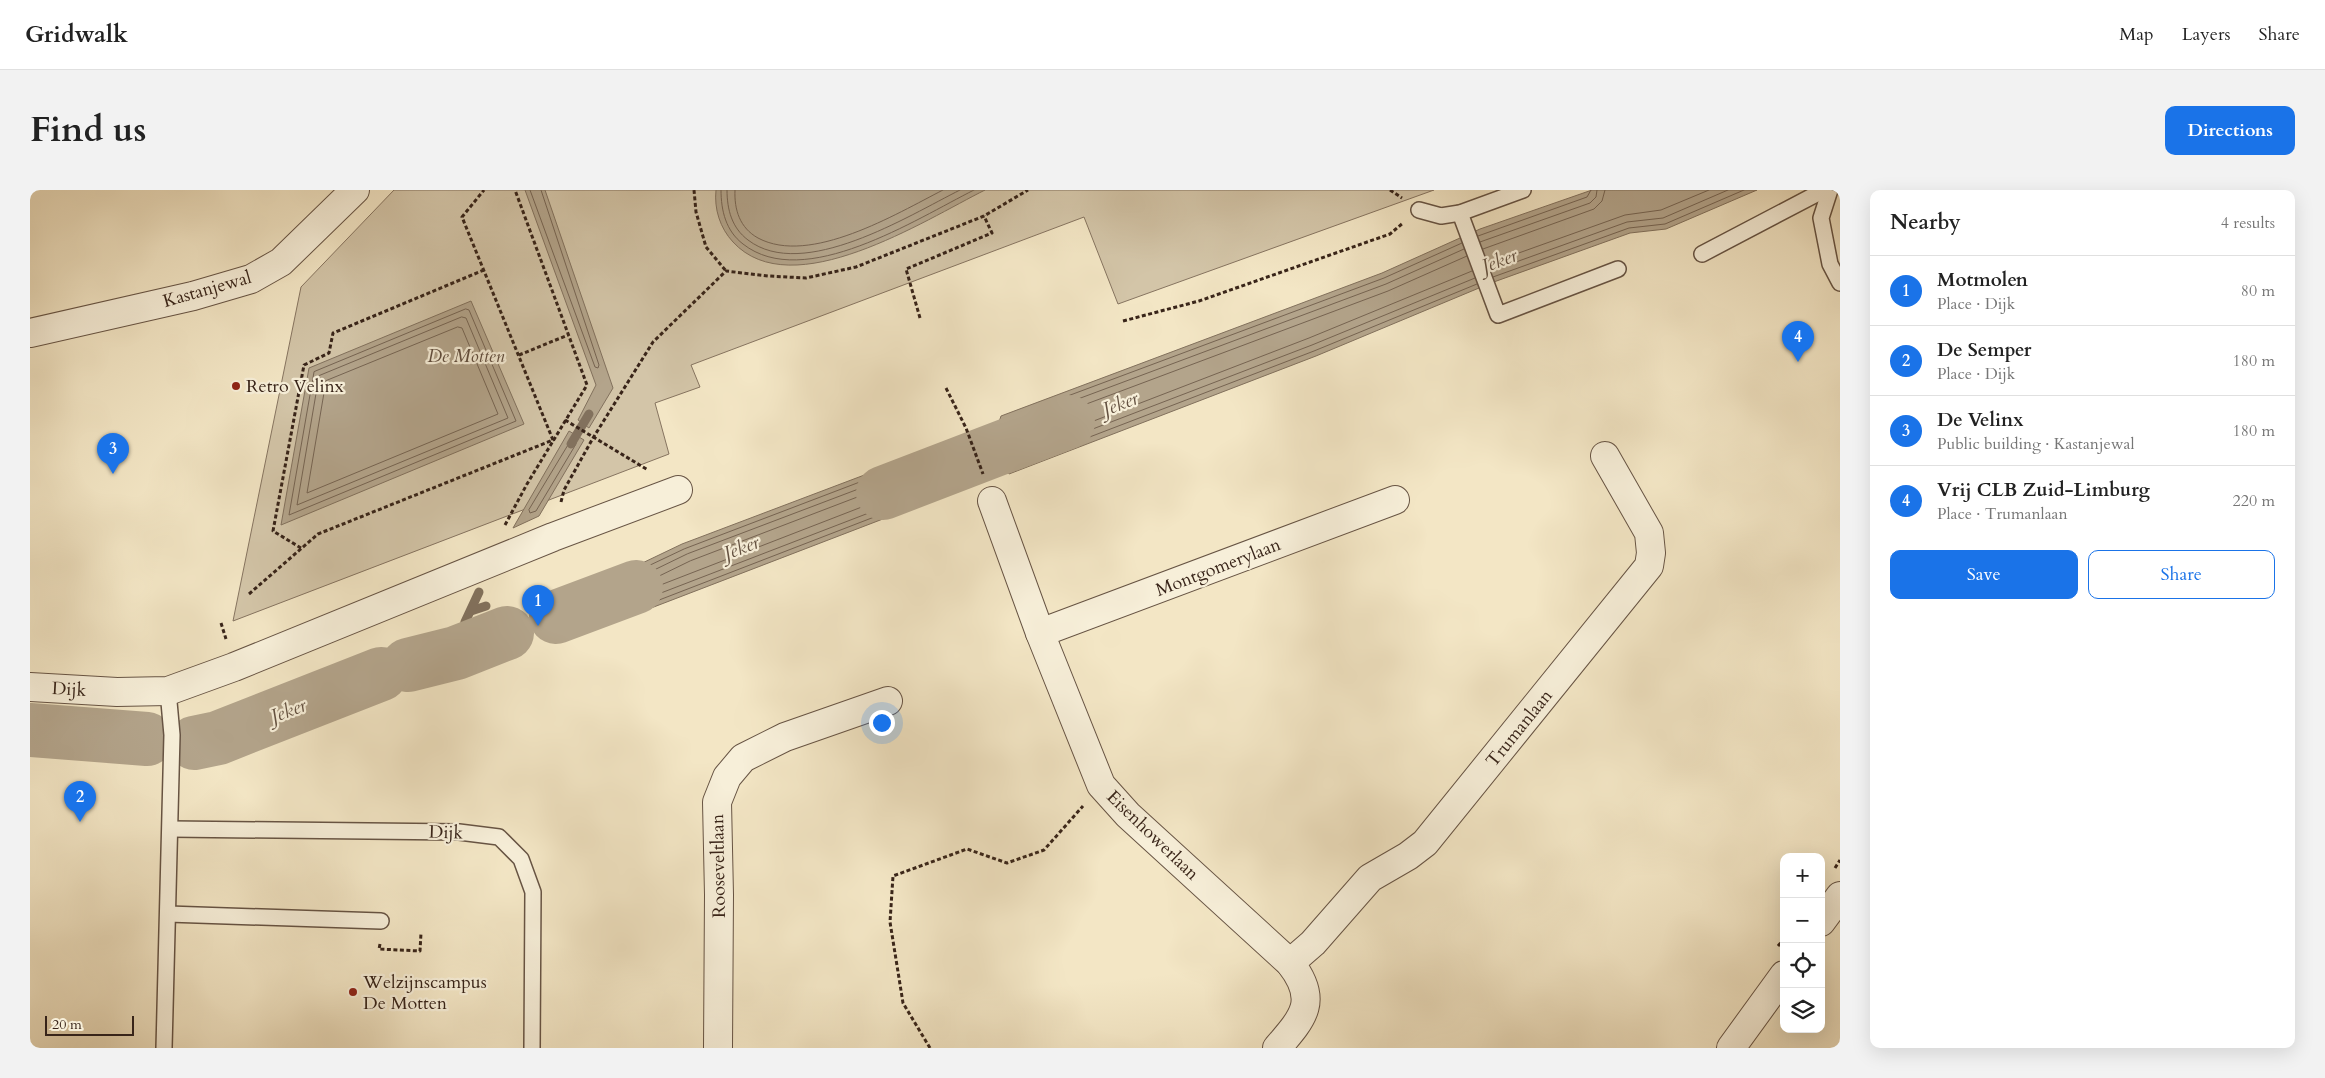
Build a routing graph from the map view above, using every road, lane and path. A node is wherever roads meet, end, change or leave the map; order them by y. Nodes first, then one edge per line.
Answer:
1 (355, 190) edge
2 (484, 190) edge
3 (514, 190) edge
4 (694, 190) edge
5 (1028, 190) edge
6 (1523, 190) edge
7 (1824, 190) edge
8 (1830, 190) edge
9 (1419, 210) joint
10 (1460, 213) junction
11 (984, 216) junction
12 (1702, 254) dead end
13 (1618, 269) dead end
14 (484, 270) junction
15 (726, 271) junction
16 (1840, 283) edge
17 (920, 318) dead end
18 (1124, 321) dead end
19 (30, 333) edge
20 (568, 336) junction
21 (519, 355) junction
22 (946, 388) dead end
23 (565, 420) junction
24 (593, 438) junction
25 (553, 440) junction
26 (1605, 456) dead end
27 (678, 490) joint
28 (1395, 500) dead end
29 (992, 501) joint
30 (552, 537) junction
31 (301, 548) junction
32 (484, 566) junction
33 (249, 594) dead end
34 (1040, 633) junction
35 (30, 687) edge
36 (168, 690) junction
37 (888, 701) dead end
38 (1102, 785) junction
39 (171, 829) junction
40 (1840, 896) edge
41 (168, 914) junction
42 (1825, 917) edge
43 (382, 920) joint
44 (421, 934) dead end
45 (1290, 963) junction
46 (1780, 980) edge
47 (164, 1048) edge
48 (532, 1048) edge
49 (718, 1048) edge
50 (930, 1048) edge
51 (1277, 1048) edge
52 (1731, 1048) edge

1 - 19 street, Kastanjewal
2 - 14 path
3 - 20 path
4 - 15 path
5 - 11 path
6 - 10 lane
7 - 12 lane
8 - 16 lane
9 - 10 lane
9 - 18 path
10 - 13 lane
11 - 15 path
11 - 17 path
14 - 21 path
14 - 31 path
15 - 24 path
20 - 21 path
20 - 23 path
21 - 25 path
22 - 29 path
23 - 24 path
23 - 25 path
24 - 27 path
24 - 30 path
25 - 31 path
25 - 32 path
26 - 45 street, Trumanlaan
27 - 30 street, Dijk
28 - 34 street, Montgomerylaan
29 - 34 street, Eisenhowerlaan
30 - 32 street, Dijk
31 - 33 path
32 - 36 street, Dijk
34 - 38 street, Eisenhowerlaan
35 - 36 street, Dijk
36 - 39 lane
37 - 49 street, Rooseveltlaan
38 - 45 street, Eisenhowerlaan
38 - 50 path
39 - 41 lane
39 - 48 lane, Dijk
40 - 42 street
41 - 43 lane
41 - 47 lane
43 - 44 path
45 - 51 street, Eisenhowerlaan
46 - 52 street

